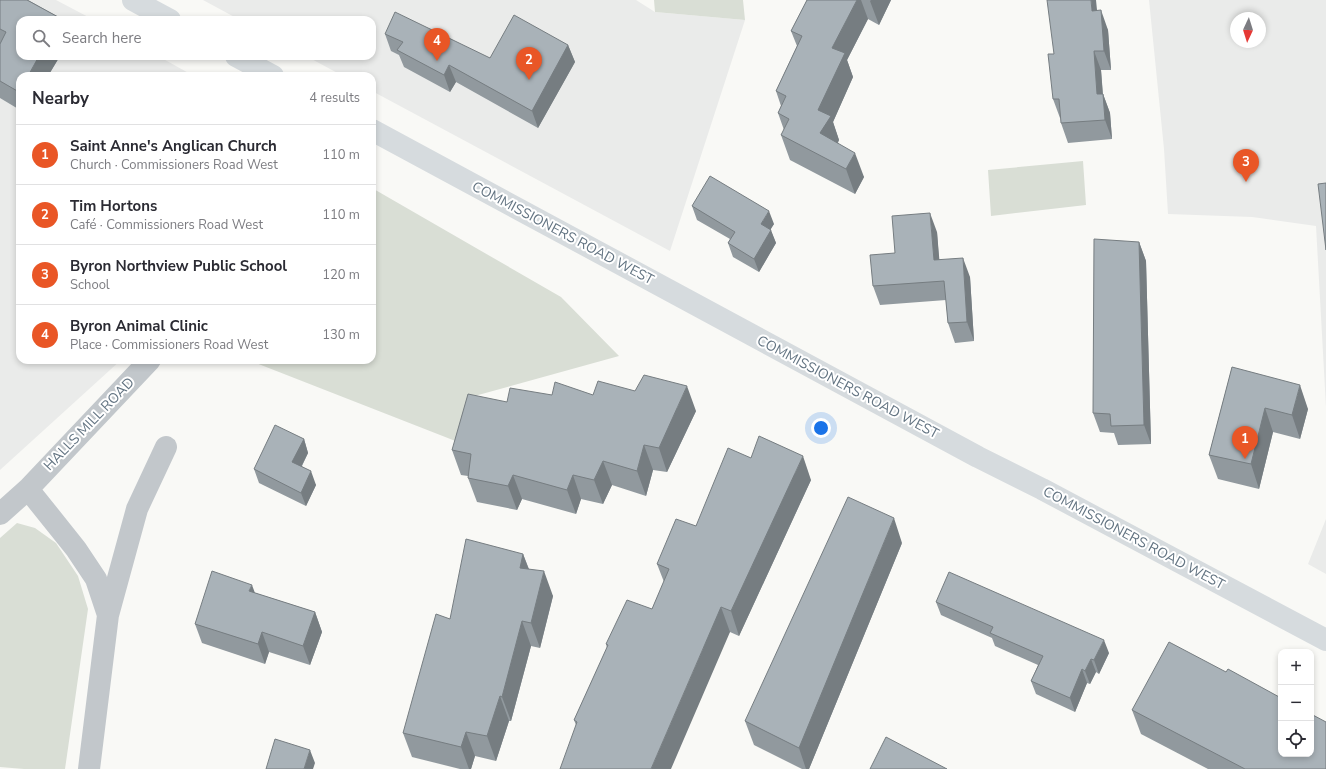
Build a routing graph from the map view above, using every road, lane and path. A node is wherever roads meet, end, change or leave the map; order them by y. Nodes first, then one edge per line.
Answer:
1 (133, 0) edge
2 (163, 16) edge
3 (243, 60) edge
4 (266, 72) edge
5 (376, 132) edge
6 (146, 364) edge
7 (166, 447) dead end
8 (28, 489) junction
9 (0, 514) edge
10 (108, 615) junction
11 (1326, 640) edge
12 (89, 769) edge

1 - 2 main road
3 - 4 main road
5 - 11 main road, COMMISSIONERS ROAD WEST
6 - 8 street, HALLS MILL ROAD
7 - 10 street
8 - 9 street, HALLS MILL ROAD
8 - 10 street
10 - 12 street

